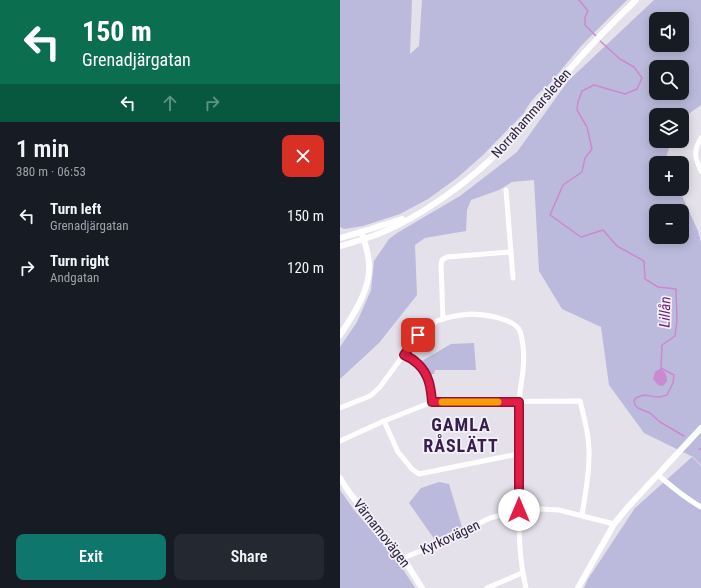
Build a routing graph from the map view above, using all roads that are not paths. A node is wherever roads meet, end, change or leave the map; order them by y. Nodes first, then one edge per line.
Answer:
1 (636, 0) edge
2 (701, 138) edge
3 (701, 171) edge
4 (506, 190) dead end
5 (415, 215) junction
6 (361, 232) junction
7 (340, 238) edge
8 (364, 239) junction
9 (340, 246) edge
10 (511, 252) junction
11 (513, 278) dead end
12 (443, 319) junction
13 (340, 335) edge
14 (404, 355) junction
15 (432, 402) junction
16 (519, 402) junction
17 (340, 408) edge
18 (384, 421) junction
19 (701, 428) edge
20 (340, 441) edge
21 (518, 455) junction
22 (658, 475) junction
23 (340, 478) edge
24 (701, 507) edge
25 (519, 510) junction
26 (582, 515) junction
27 (614, 524) junction
28 (403, 558) junction
29 (522, 573) junction
30 (422, 588) edge
31 (487, 588) edge
32 (526, 588) edge
33 (578, 588) edge

1 - 5 street, Norrahammarsleden
2 - 3 street
4 - 10 street
5 - 6 street, Norrahammarsleden
5 - 8 street, Norrahammarsleden
6 - 7 street, Norrahammarsleden
6 - 8 street
8 - 9 street, Norrahammarsleden
8 - 13 street
10 - 11 street
10 - 12 street
12 - 14 street
12 - 16 street
14 - 15 street
14 - 17 street
15 - 16 street
15 - 18 street
16 - 21 street
16 - 26 street
18 - 20 street
18 - 21 street
19 - 22 street
21 - 25 street
22 - 24 street
22 - 27 street
23 - 28 street, Värnamovägen
25 - 26 street, Kyrkovägen
25 - 28 street, Kyrkovägen
25 - 29 street
26 - 27 street, Kyrkovägen
27 - 33 street
28 - 30 street, Värnamovägen
29 - 31 street
29 - 32 street

